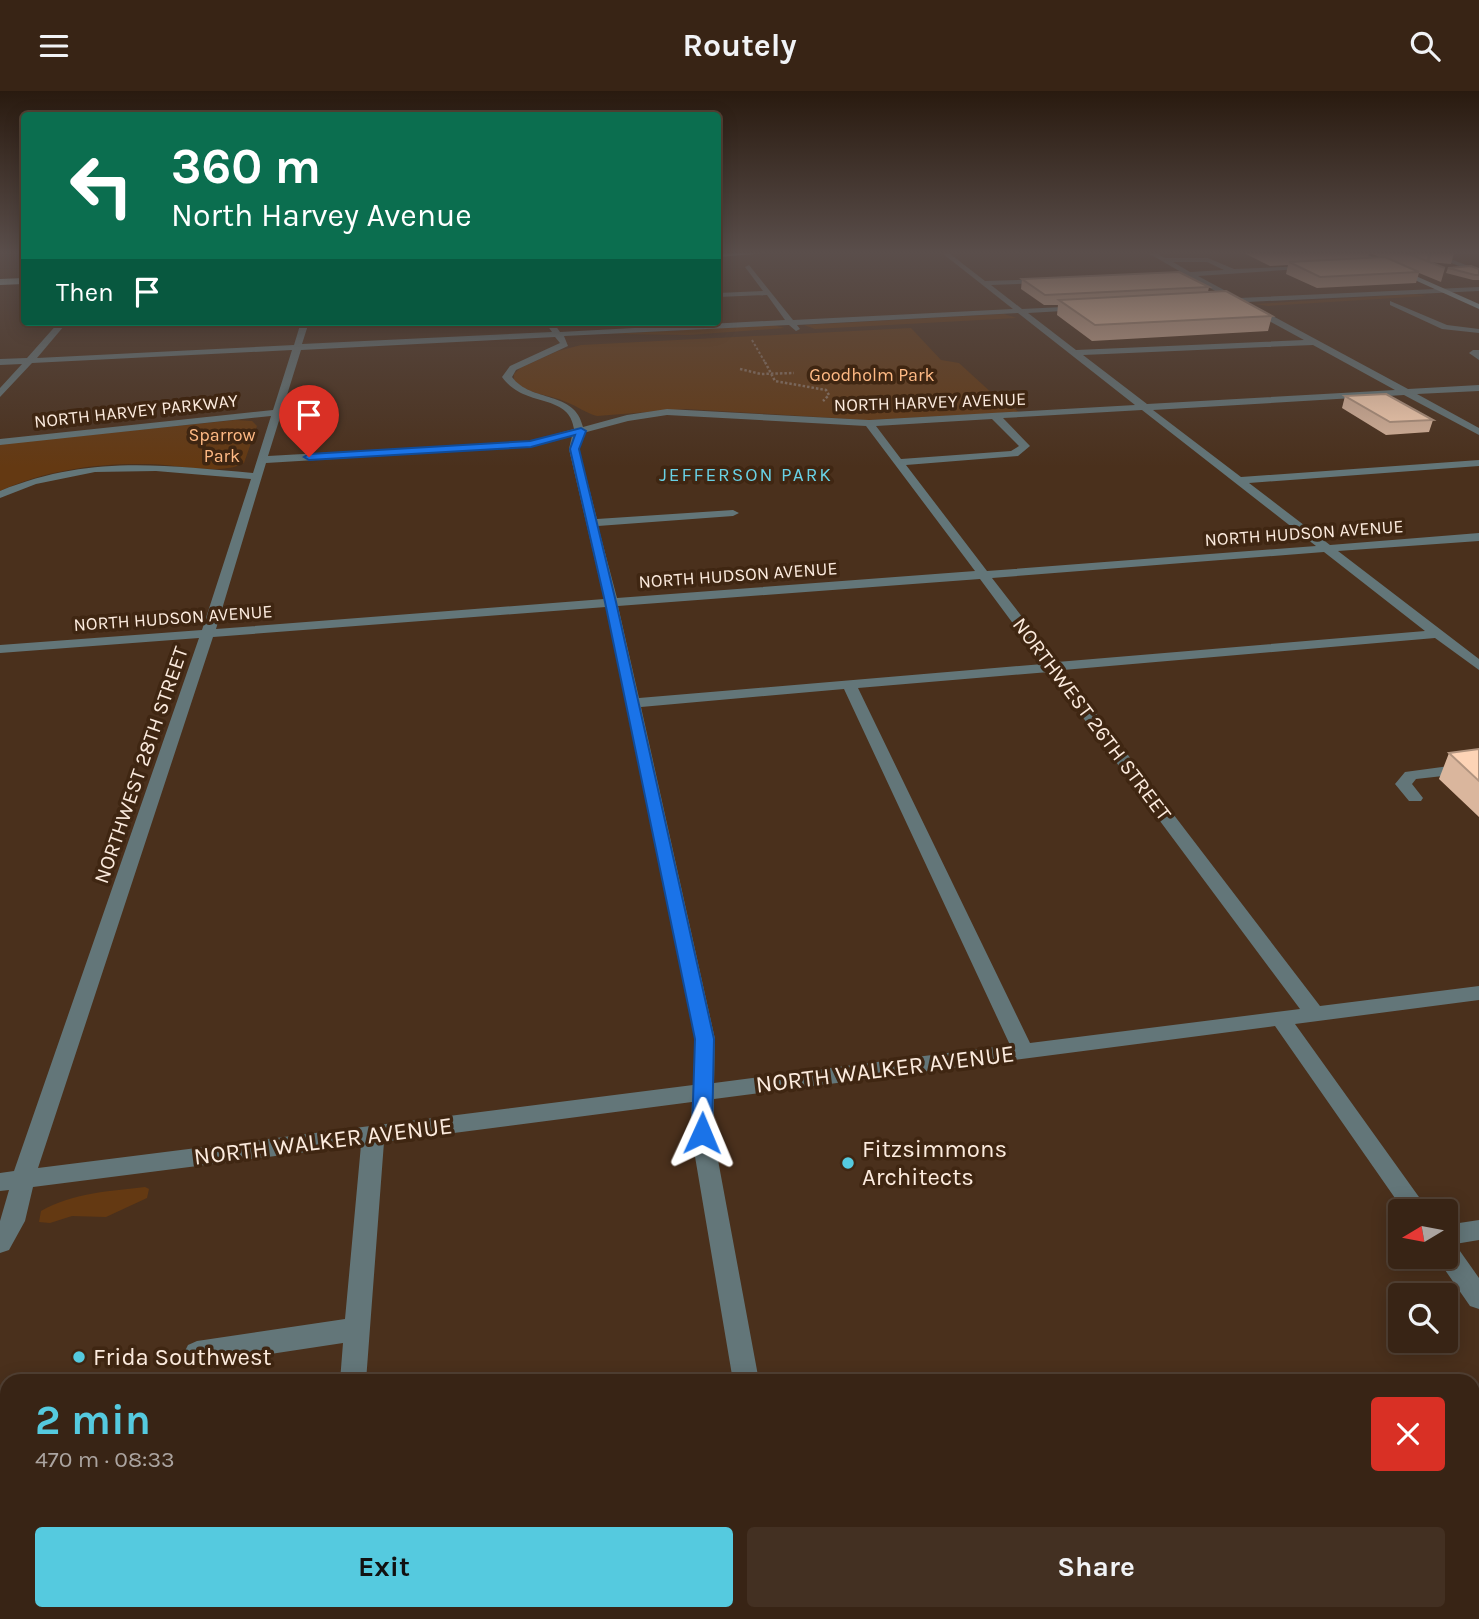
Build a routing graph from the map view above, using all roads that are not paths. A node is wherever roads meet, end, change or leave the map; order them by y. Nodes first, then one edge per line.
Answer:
1 (793, 324) edge
2 (948, 324) edge
3 (1038, 324) edge
4 (1281, 324) edge
5 (1439, 324) edge
6 (59, 326) edge
7 (303, 326) edge
8 (656, 326) edge
9 (555, 329) edge
10 (1479, 331) edge
11 (798, 332) junction
12 (1313, 342) junction
13 (295, 348) junction
14 (1075, 353) junction
15 (29, 360) junction
16 (0, 362) edge
17 (1479, 388) edge
18 (1406, 393) junction
19 (0, 394) edge
20 (1145, 407) junction
21 (275, 413) junction
22 (995, 416) junction
23 (869, 423) junction
24 (581, 431) junction
25 (1479, 432) edge
26 (0, 442) edge
27 (260, 460) junction
28 (898, 462) junction
29 (1479, 463) edge
30 (254, 476) junction
31 (1239, 480) junction
32 (0, 495) edge
33 (733, 513) dead end
34 (593, 523) junction
35 (1479, 537) edge
36 (1328, 548) junction
37 (983, 574) junction
38 (611, 602) junction
39 (208, 633) junction
40 (1438, 634) junction
41 (0, 649) edge
42 (1479, 666) edge
43 (1053, 667) junction
44 (849, 684) junction
45 (632, 703) junction
46 (1479, 767) edge
47 (1415, 798) dead end
48 (1479, 993) edge
49 (1315, 1014) junction
50 (1282, 1019) junction
51 (1024, 1052) junction
52 (703, 1093) junction
53 (373, 1135) junction
54 (12, 1181) edge
55 (0, 1195) edge
56 (1410, 1199) edge
57 (1479, 1230) edge
58 (1458, 1233) edge
59 (0, 1243) edge
60 (1458, 1268) edge
61 (1479, 1298) edge
62 (358, 1329) junction
63 (197, 1353) dead end
64 (355, 1374) edge
65 (745, 1374) edge

1 - 11 street
2 - 11 street
3 - 14 street
4 - 12 street
5 - 10 street
6 - 15 street
7 - 13 street, NORTHWEST 28TH STREET
8 - 9 street
9 - 11 street
9 - 13 street
9 - 24 street
12 - 14 street
12 - 18 street
13 - 15 street
13 - 21 street, NORTHWEST 28TH STREET
14 - 20 street
15 - 16 street
15 - 19 street
17 - 18 street, NORTH HARVEY AVENUE
18 - 20 street, NORTH HARVEY AVENUE
18 - 25 street
20 - 22 street, NORTH HARVEY AVENUE
20 - 31 street
21 - 26 street, NORTH HARVEY PARKWAY
21 - 27 street, NORTHWEST 28TH STREET
22 - 23 street, NORTH HARVEY AVENUE
22 - 28 street
23 - 24 street, NORTH HARVEY AVENUE
23 - 28 street, NORTHWEST 26TH STREET
24 - 27 street, NORTH HARVEY AVENUE
24 - 34 street
27 - 30 street, NORTHWEST 28TH STREET
28 - 37 street, NORTHWEST 26TH STREET
29 - 31 street
30 - 32 street
30 - 39 street, NORTHWEST 28TH STREET
31 - 36 street
33 - 34 street
34 - 38 street
35 - 36 street, NORTH HUDSON AVENUE
36 - 37 street, NORTH HUDSON AVENUE
36 - 40 street
37 - 38 street, NORTH HUDSON AVENUE
37 - 43 street, NORTHWEST 26TH STREET
38 - 39 street, NORTH HUDSON AVENUE
38 - 45 street
39 - 41 street, NORTH HUDSON AVENUE
39 - 54 street, NORTHWEST 28TH STREET
40 - 42 street
40 - 43 street
43 - 44 street
43 - 49 street, NORTHWEST 26TH STREET
44 - 45 street
44 - 51 street
45 - 52 street
46 - 47 street
48 - 49 street, NORTH WALKER AVENUE
49 - 50 street, NORTH WALKER AVENUE
50 - 51 street, NORTH WALKER AVENUE
50 - 56 street
51 - 52 street, NORTH WALKER AVENUE
52 - 53 street, NORTH WALKER AVENUE
52 - 65 street
53 - 54 street, NORTH WALKER AVENUE
53 - 62 street
54 - 55 street
54 - 59 street, NORTHWEST 28TH STREET
57 - 58 street
60 - 61 street
62 - 63 street
62 - 64 street

